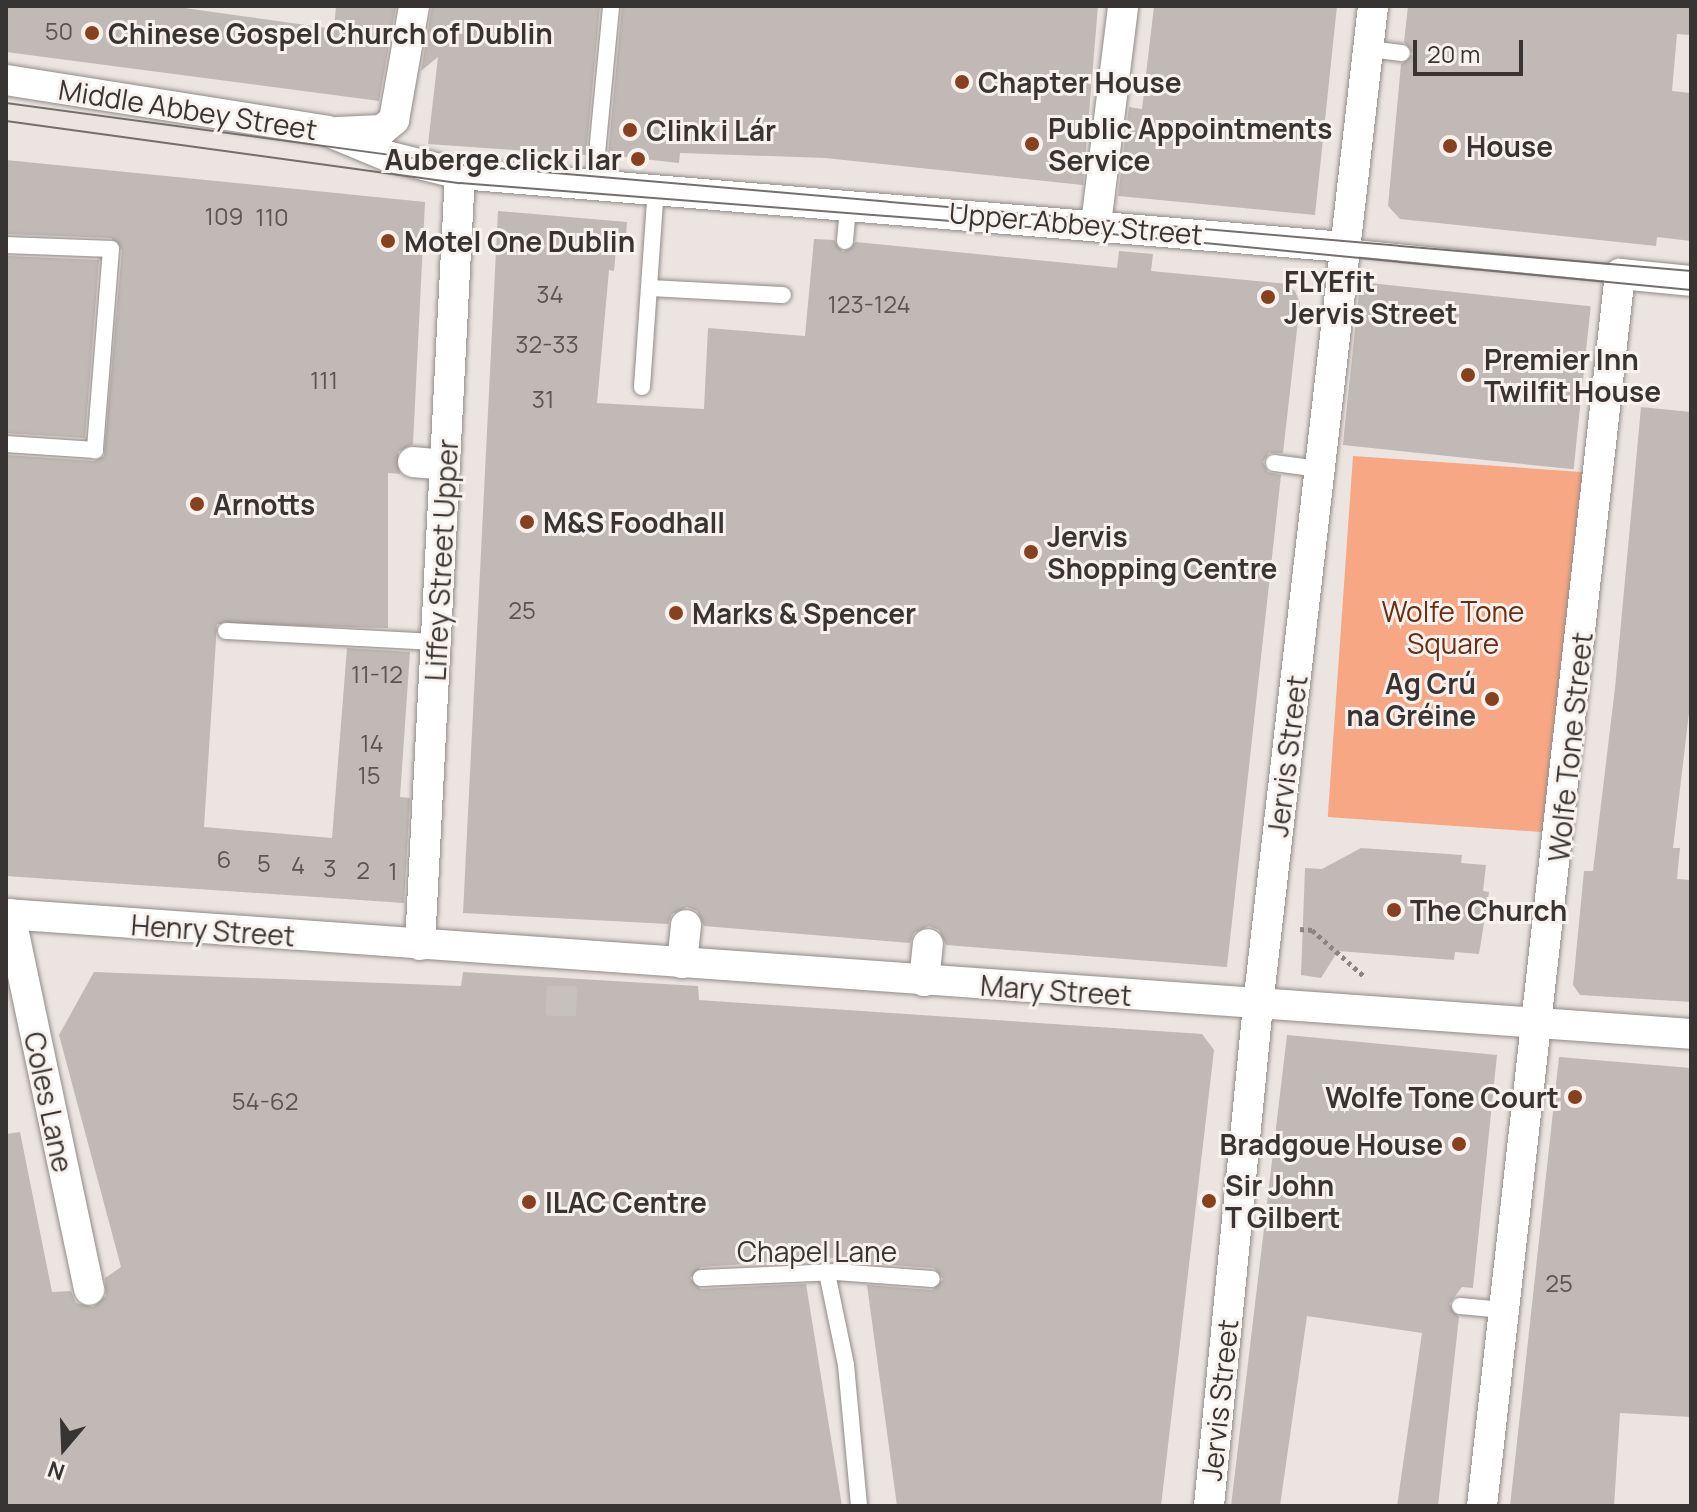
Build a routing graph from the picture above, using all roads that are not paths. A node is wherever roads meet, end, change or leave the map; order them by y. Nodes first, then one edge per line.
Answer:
1 (414, 6) edge
2 (611, 6) edge
3 (1123, 6) edge
4 (1373, 6) edge
5 (1369, 49) junction
6 (1402, 53) dead end
7 (6, 80) edge
8 (327, 131) junction
9 (460, 174) junction
10 (594, 184) junction
11 (656, 189) junction
12 (848, 205) junction
13 (1096, 224) junction
14 (845, 241) dead end
15 (6, 245) edge
16 (1344, 247) junction
17 (1620, 274) junction
18 (1691, 281) edge
19 (649, 288) junction
20 (783, 295) dead end
21 (642, 387) dead end
22 (6, 444) edge
23 (413, 462) dead end
24 (1274, 463) dead end
25 (445, 465) junction
26 (1319, 469) junction
27 (226, 631) dead end
28 (437, 642) junction
29 (8, 914) edge
30 (686, 925) dead end
31 (928, 944) dead end
32 (420, 945) junction
33 (682, 963) junction
34 (924, 981) junction
35 (1258, 1005) junction
36 (1535, 1025) junction
37 (1691, 1034) edge
38 (827, 1273) junction
39 (701, 1278) dead end
40 (932, 1279) dead end
41 (89, 1290) dead end
42 (1460, 1306) dead end
43 (1504, 1310) junction
44 (859, 1506) edge
45 (1209, 1506) edge
46 (1482, 1506) edge

1 - 8 street
2 - 10 lane
3 - 13 street
4 - 5 street, Jervis Street
5 - 6 lane
5 - 16 street, Jervis Street
7 - 8 street, Middle Abbey Street
8 - 9 street, Middle Abbey Street
9 - 10 street, Upper Abbey Street
9 - 25 street, Liffey Street Upper
10 - 11 street, Upper Abbey Street
11 - 12 street, Upper Abbey Street
11 - 19 lane
12 - 13 street, Upper Abbey Street
12 - 14 lane
13 - 16 street, Upper Abbey Street
15 - 22 lane
16 - 17 lane, Upper Abbey Street
16 - 26 street, Jervis Street
17 - 18 street, Upper Abbey Street
17 - 36 street, Wolfe Tone Street
19 - 20 lane
19 - 21 lane
23 - 25 street
24 - 26 lane
25 - 28 street, Liffey Street Upper
26 - 35 street, Jervis Street
27 - 28 lane
28 - 32 street, Liffey Street Upper
29 - 32 street, Henry Street
29 - 41 street, Coles Lane
30 - 33 street
31 - 34 street
32 - 33 street, Mary Street
33 - 34 street, Mary Street
34 - 35 street, Mary Street
35 - 36 street, Mary Street
35 - 45 street, Jervis Street
36 - 37 street, Mary Street
36 - 43 street, Wolfe Tone Street
38 - 39 lane, Chapel Lane
38 - 40 lane, Chapel Lane
38 - 44 lane
42 - 43 lane
43 - 46 street, Wolfe Tone Street

